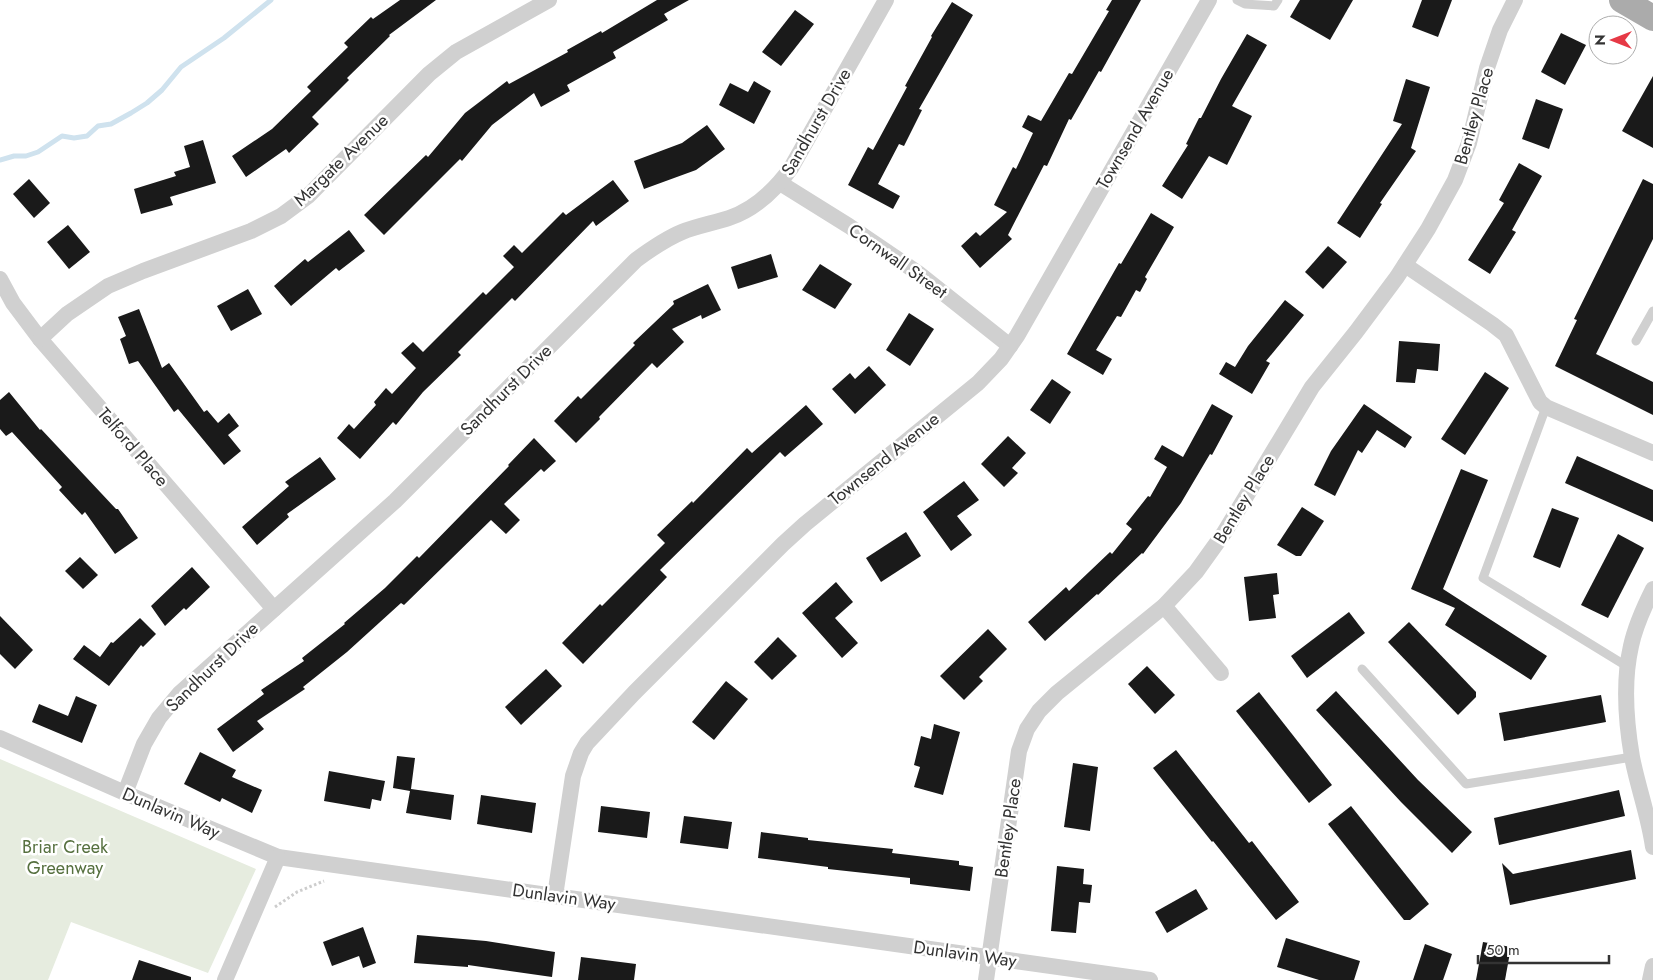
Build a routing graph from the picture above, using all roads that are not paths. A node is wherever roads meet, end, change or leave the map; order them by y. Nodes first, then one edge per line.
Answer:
1 (549, 0) edge
2 (886, 0) edge
3 (1210, 0) edge
4 (1237, 0) edge
5 (1278, 0) edge
6 (1515, 0) edge
7 (1622, 0) edge
8 (1653, 18) edge
9 (780, 183) junction
10 (1405, 265) junction
11 (0, 280) edge
12 (1653, 311) edge
13 (40, 339) junction
14 (1636, 340) dead end
15 (1010, 346) junction
16 (1546, 407) junction
17 (1653, 453) edge
18 (1653, 589) edge
19 (1164, 606) junction
20 (274, 609) junction
21 (1628, 667) junction
22 (1362, 670) dead end
23 (1221, 673) dead end
24 (0, 738) edge
25 (1632, 757) junction
26 (125, 793) junction
27 (1653, 847) edge
28 (278, 857) junction
29 (555, 896) junction
30 (989, 957) junction
31 (1653, 966) edge
32 (225, 980) edge
33 (986, 980) edge
34 (1150, 980) edge
35 (1650, 980) edge

1 - 13 street, Margate Avenue
2 - 9 street, Sandhurst Drive
3 - 15 street, Townsend Avenue
4 - 5 lane
6 - 10 street, Bentley Place
7 - 8 main road
9 - 15 street, Cornwall Street
9 - 20 street, Sandhurst Drive
10 - 16 street
10 - 19 street, Bentley Place
11 - 13 street, Telford Place
12 - 14 lane
13 - 20 street, Telford Place
15 - 29 street, Townsend Avenue
16 - 17 street
16 - 21 lane
18 - 21 street
19 - 23 street
19 - 30 street, Bentley Place
20 - 26 street, Sandhurst Drive
21 - 25 street
22 - 25 lane
24 - 26 street, Dunlavin Way
25 - 27 street
26 - 28 street, Dunlavin Way
28 - 29 street, Dunlavin Way
28 - 32 street
29 - 30 street, Dunlavin Way
30 - 33 street, Bentley Place
30 - 34 street, Dunlavin Way
31 - 35 street

